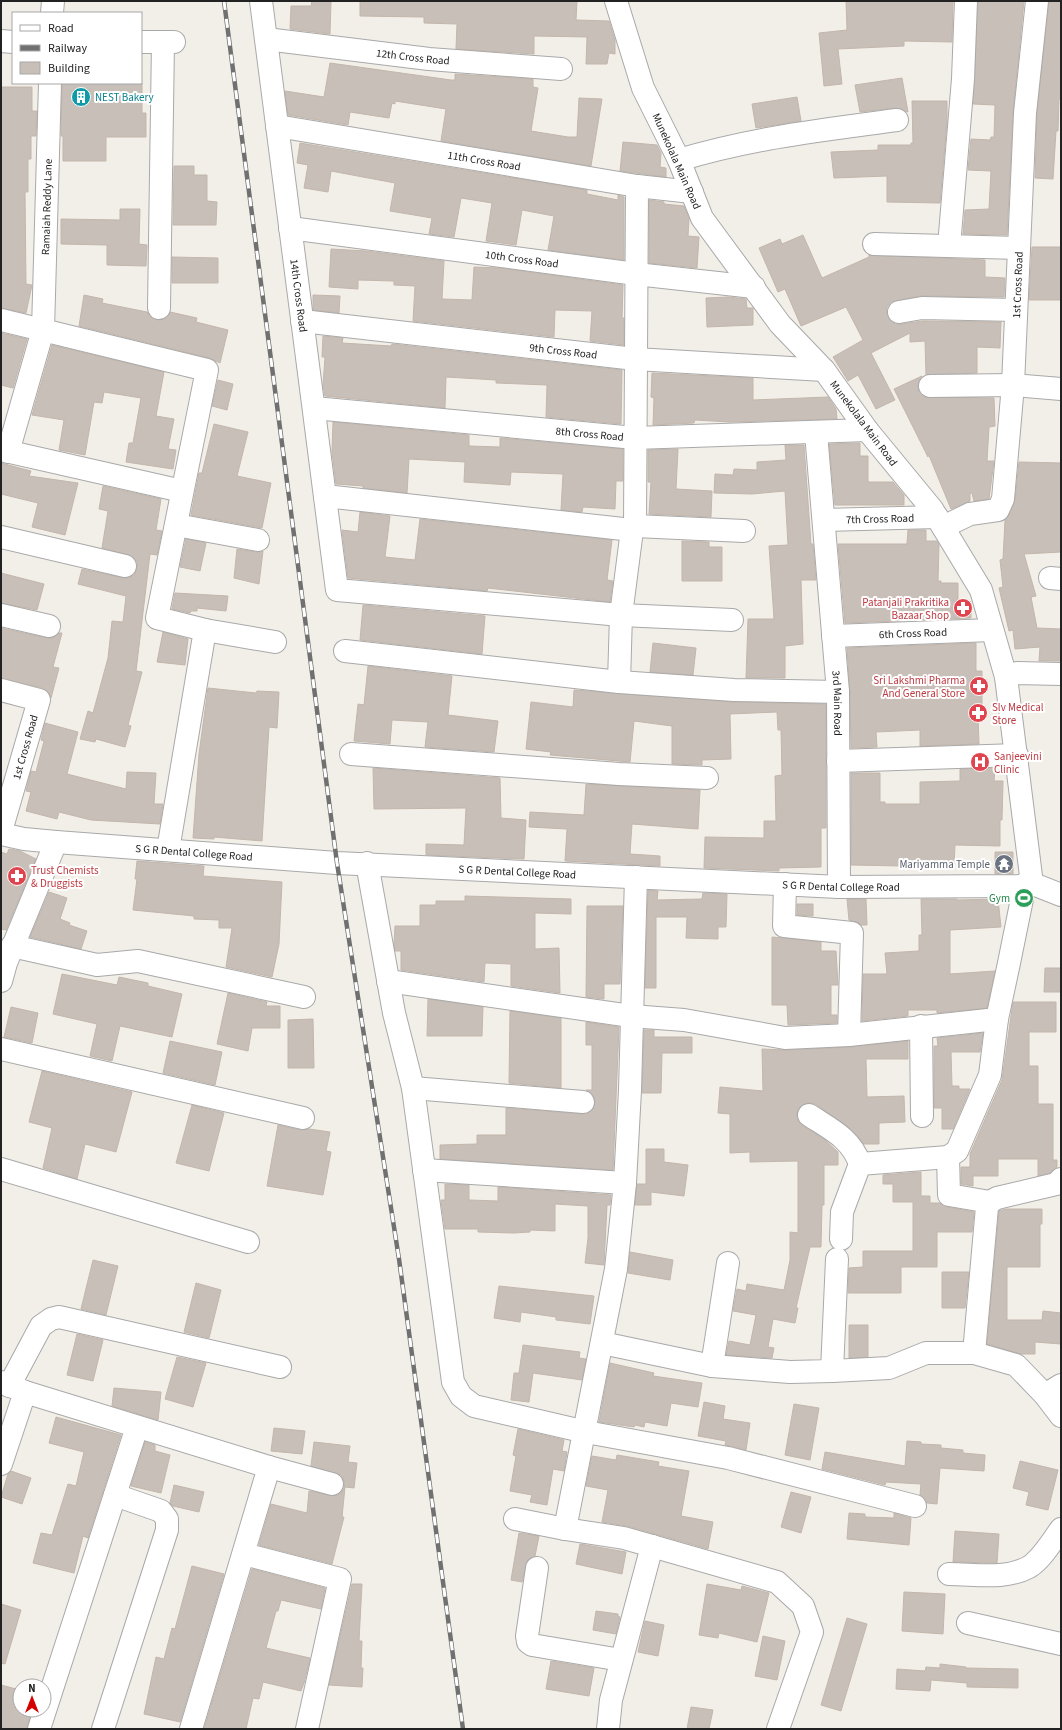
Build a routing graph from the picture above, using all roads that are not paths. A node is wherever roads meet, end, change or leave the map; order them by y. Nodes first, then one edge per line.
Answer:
1 (53, 1) edge
2 (261, 1) edge
3 (616, 1) edge
4 (966, 1) edge
5 (1036, 1) edge
6 (52, 12) edge
7 (266, 39) junction
8 (1, 41) edge
9 (12, 42) edge
10 (142, 42) edge
11 (561, 69) dead end
12 (50, 84) edge
13 (897, 120) dead end
14 (277, 126) junction
15 (679, 160) junction
16 (637, 186) junction
17 (692, 192) junction
18 (290, 228) junction
19 (950, 234) dead end
20 (874, 244) dead end
21 (1019, 248) junction
22 (636, 274) junction
23 (754, 287) junction
24 (159, 308) dead end
25 (1016, 310) junction
26 (900, 312) dead end
27 (1, 320) edge
28 (302, 321) junction
29 (43, 330) junction
30 (635, 359) junction
31 (824, 370) junction
32 (1013, 385) junction
33 (930, 386) dead end
34 (1061, 389) edge
35 (314, 408) junction
36 (867, 430) junction
37 (816, 433) junction
38 (635, 438) junction
39 (4, 451) edge
40 (182, 491) junction
41 (325, 496) junction
42 (824, 520) junction
43 (940, 522) junction
44 (176, 525) junction
45 (634, 528) junction
46 (744, 531) dead end
47 (1, 537) edge
48 (258, 540) dead end
49 (125, 566) dead end
50 (1, 615) edge
51 (621, 615) junction
52 (732, 620) dead end
53 (49, 626) dead end
54 (205, 630) junction
55 (992, 630) junction
56 (833, 636) junction
57 (275, 642) dead end
58 (345, 651) dead end
59 (1061, 674) edge
60 (1006, 677) junction
61 (619, 682) junction
62 (1, 690) edge
63 (838, 692) junction
64 (351, 754) dead end
65 (1017, 755) junction
66 (838, 761) junction
67 (707, 778) dead end
68 (1, 832) edge
69 (56, 842) junction
70 (168, 850) junction
71 (367, 863) junction
72 (636, 877) junction
73 (1027, 881) junction
74 (785, 884) junction
75 (839, 887) junction
76 (1061, 895) edge
77 (5, 963) edge
78 (388, 981) junction
79 (304, 997) dead end
80 (631, 1016) junction
81 (997, 1019) junction
82 (921, 1026) junction
83 (849, 1035) junction
84 (1, 1049) edge
85 (413, 1088) junction
86 (583, 1102) dead end
87 (809, 1115) dead end
88 (922, 1116) dead end
89 (303, 1118) dead end
90 (948, 1157) junction
91 (860, 1164) junction
92 (1, 1169) edge
93 (424, 1170) junction
94 (1061, 1179) edge
95 (625, 1182) junction
96 (990, 1202) junction
97 (248, 1242) dead end
98 (728, 1263) dead end
99 (602, 1343) junction
100 (974, 1353) junction
101 (712, 1366) junction
102 (280, 1367) dead end
103 (832, 1371) junction
104 (12, 1387) edge
105 (1053, 1390) edge
106 (1061, 1416) edge
107 (137, 1427) junction
108 (586, 1432) junction
109 (1, 1464) edge
110 (269, 1467) junction
111 (332, 1484) dead end
112 (115, 1495) junction
113 (915, 1506) dead end
114 (515, 1519) dead end
115 (566, 1529) junction
116 (1061, 1529) edge
117 (652, 1546) junction
118 (244, 1554) junction
119 (537, 1568) dead end
120 (949, 1574) dead end
121 (968, 1623) dead end
122 (1061, 1644) edge
123 (621, 1660) junction
124 (39, 1729) edge
125 (103, 1729) edge
126 (192, 1729) edge
127 (307, 1729) edge
128 (608, 1729) edge
129 (778, 1729) edge

1 - 6 street
2 - 7 street, 14th Cross Road
3 - 15 street, Munekolala Main Road
4 - 19 street
5 - 21 street, 1st Cross Road
7 - 11 street, 12th Cross Road
7 - 14 street, 14th Cross Road
8 - 9 street
10 - 24 street
12 - 29 street, Ramaiah Reddy Lane
13 - 15 street
14 - 16 street, 11th Cross Road
14 - 18 street, 14th Cross Road
15 - 17 street, Munekolala Main Road
16 - 17 street, 11th Cross Road
16 - 22 street
17 - 23 street, Munekolala Main Road
18 - 22 street, 10th Cross Road
18 - 28 street, 14th Cross Road
20 - 21 street
21 - 25 street, 1st Cross Road
22 - 23 street, 10th Cross Road
22 - 30 street
23 - 31 street, Munekolala Main Road
25 - 26 street
25 - 32 street, 1st Cross Road
27 - 29 street
28 - 30 street, 9th Cross Road
28 - 35 street, 14th Cross Road
29 - 39 street, Ramaiah Reddy Lane
29 - 40 street
30 - 31 street, 9th Cross Road
30 - 38 street
31 - 36 street, Munekolala Main Road
32 - 33 street
32 - 34 street
32 - 43 street, 1st Cross Road
35 - 38 street, 8th Cross Road
35 - 41 street, 14th Cross Road
36 - 37 street, 8th Cross Road
36 - 43 street, Munekolala Main Road
37 - 38 street, 8th Cross Road
37 - 42 street, 3rd Main Road
38 - 45 street
39 - 40 street
40 - 44 street
41 - 45 street
41 - 51 street, 14th Cross Road
42 - 43 street, 7th Cross Road
42 - 56 street, 3rd Main Road
43 - 55 street, Munekolala Main Road
44 - 48 street
44 - 54 street
45 - 46 street
45 - 51 street
47 - 49 street
50 - 53 street
51 - 52 street
51 - 61 street
54 - 57 street
54 - 70 street
55 - 56 street, 6th Cross Road
55 - 60 street, Munekolala Main Road
56 - 63 street, 3rd Main Road
58 - 61 street
59 - 60 street
60 - 65 street, Munekolala Main Road
61 - 63 street
62 - 68 street, 1st Cross Road
63 - 66 street, 3rd Main Road
64 - 67 street
65 - 66 street
65 - 73 street, Munekolala Main Road
66 - 75 street, 3rd Main Road
68 - 69 street, S G R Dental College Road
69 - 70 street, S G R Dental College Road
69 - 77 street
70 - 71 street, S G R Dental College Road
71 - 72 street, S G R Dental College Road
71 - 78 street
72 - 74 street, S G R Dental College Road
72 - 80 street
73 - 75 street, S G R Dental College Road
73 - 76 street
73 - 81 street, Munekolala Main Road
74 - 75 street, S G R Dental College Road
74 - 83 street
77 - 79 street
78 - 80 street
78 - 85 street
80 - 83 street
80 - 95 street
81 - 82 street
81 - 90 street, Munekolala Main Road
82 - 83 street
82 - 88 street
84 - 89 street
85 - 86 street
85 - 93 street
87 - 91 street
90 - 91 street
90 - 96 street
91 - 103 street
92 - 97 street
93 - 95 street
93 - 108 street
94 - 96 street
95 - 99 street
96 - 100 street
98 - 101 street
99 - 101 street
99 - 108 street
100 - 103 street
100 - 105 street
101 - 103 street
102 - 104 street
104 - 107 street
104 - 109 street
105 - 106 street
107 - 110 street
107 - 112 street
108 - 113 street
108 - 115 street
110 - 111 street
110 - 118 street
112 - 124 street
112 - 125 street
114 - 115 street
115 - 117 street
116 - 120 street
117 - 123 street
117 - 129 street
118 - 126 street
118 - 127 street
119 - 123 street
121 - 122 street
123 - 128 street

